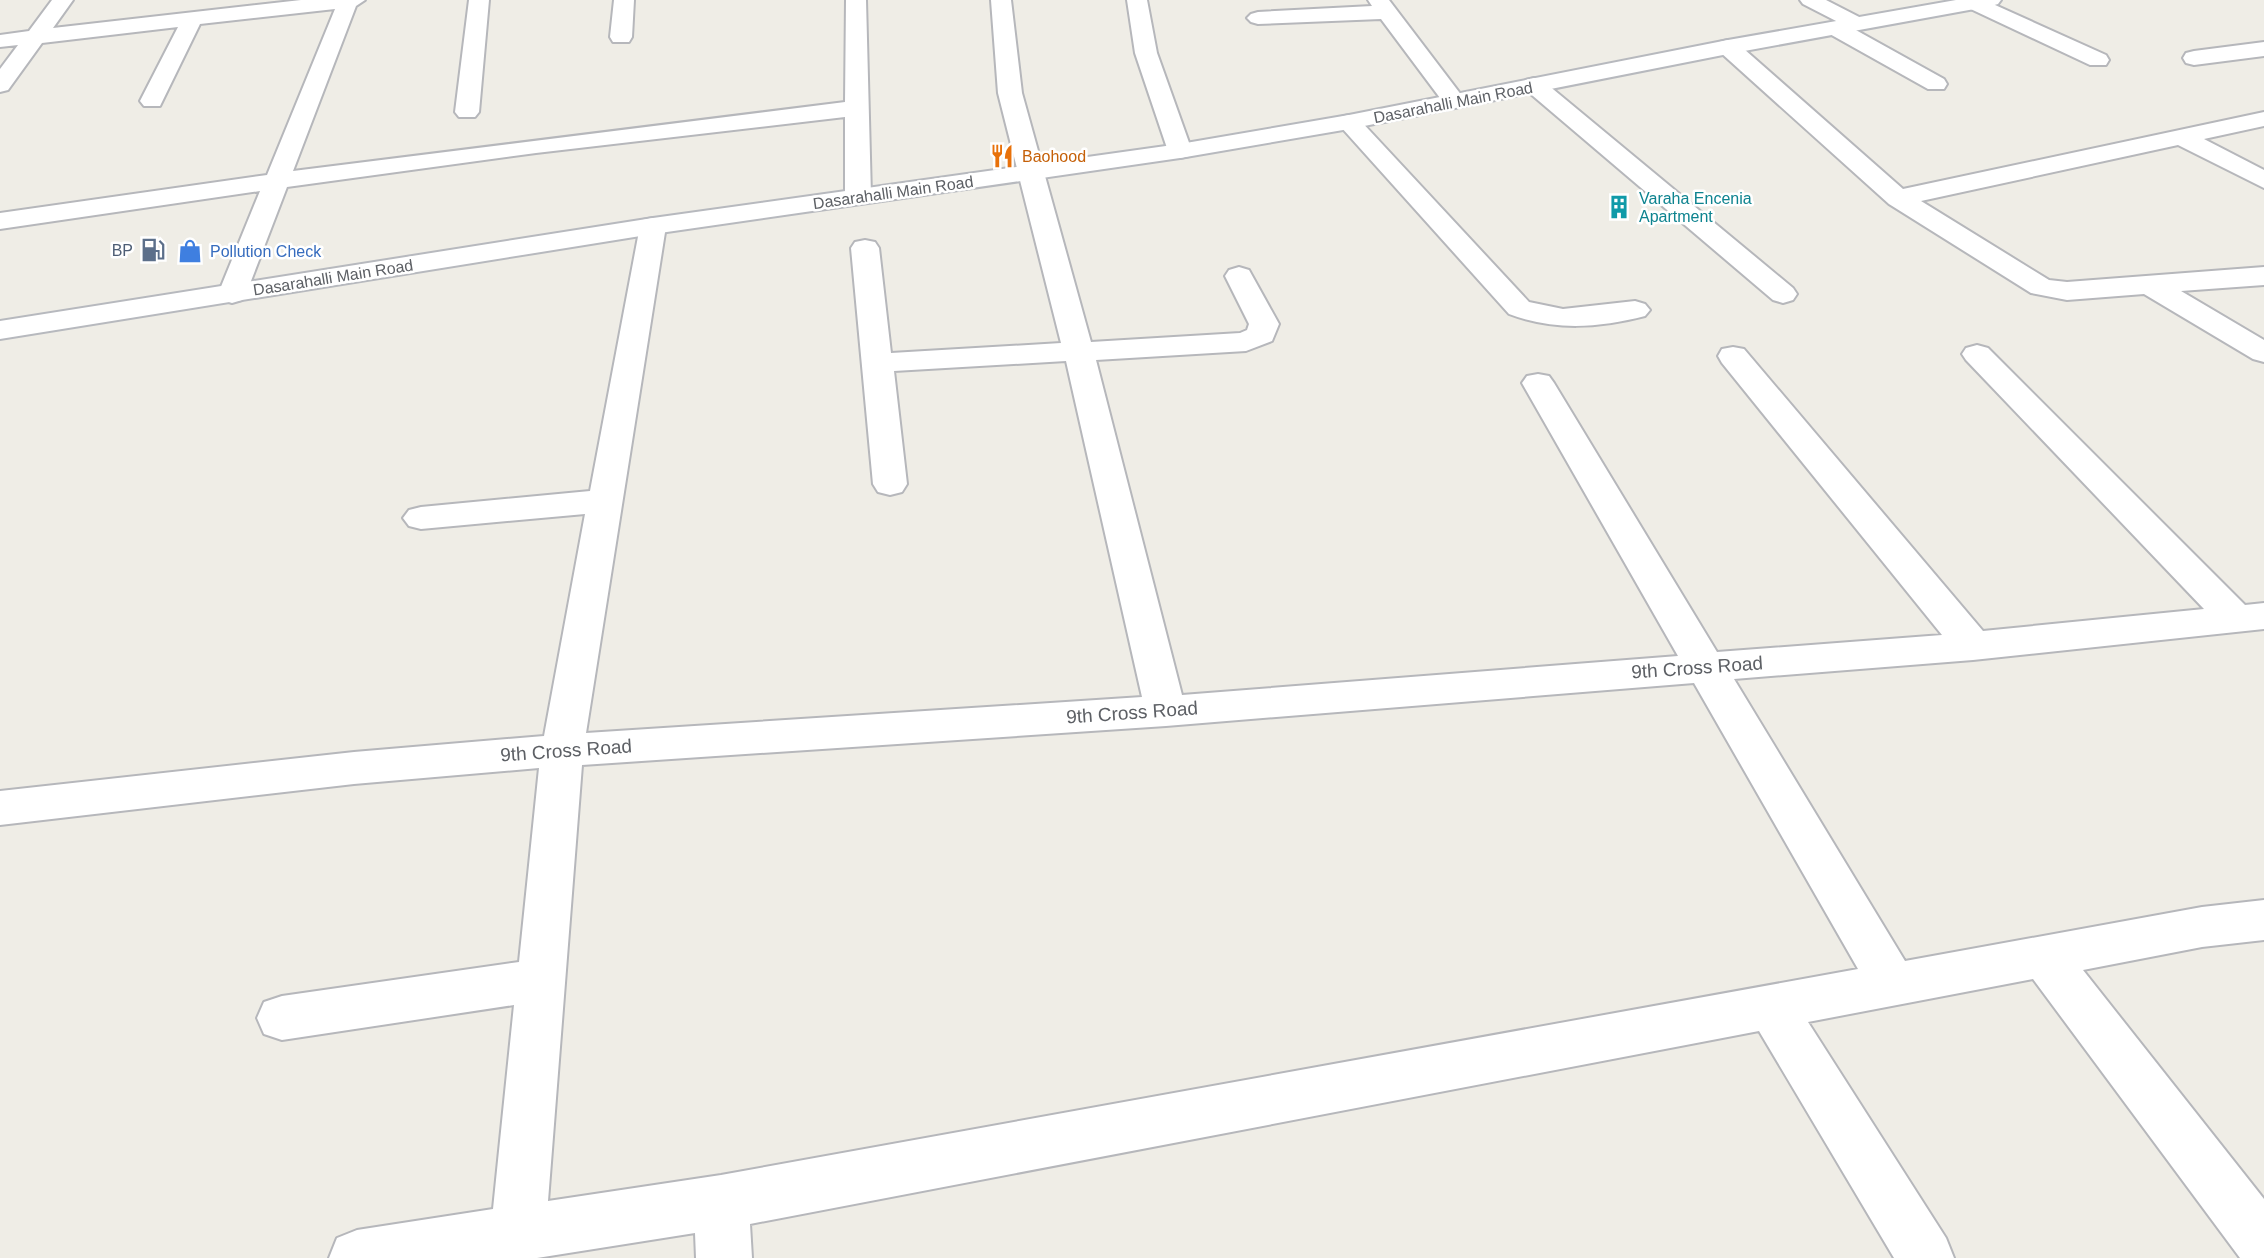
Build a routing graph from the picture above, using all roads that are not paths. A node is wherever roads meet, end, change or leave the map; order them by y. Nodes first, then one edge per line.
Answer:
1 (63, 0) edge
2 (355, 0) edge
3 (479, 0) edge
4 (624, 0) edge
5 (856, 0) edge
6 (1000, 0) edge
7 (1137, 0) edge
8 (1810, 0) edge
9 (348, 1) edge
10 (1977, 1) edge
11 (1382, 6) edge
12 (1258, 18) dead end
13 (192, 19) junction
14 (1847, 26) junction
15 (34, 37) junction
16 (621, 37) dead end
17 (0, 41) edge
18 (1728, 47) junction
19 (2264, 49) edge
20 (2194, 58) dead end
21 (2098, 60) dead end
22 (1936, 84) dead end
23 (0, 85) edge
24 (1534, 85) junction
25 (1454, 101) junction
26 (152, 102) dead end
27 (859, 108) junction
28 (467, 112) dead end
29 (2264, 119) edge
30 (1349, 122) junction
31 (2179, 136) junction
32 (1180, 150) junction
33 (1031, 173) junction
34 (277, 180) junction
35 (2264, 180) edge
36 (858, 196) junction
37 (1898, 198) junction
38 (0, 221) edge
39 (653, 226) junction
40 (865, 248) dead end
41 (1239, 276) dead end
42 (2264, 276) edge
43 (2150, 285) junction
44 (232, 293) junction
45 (1783, 294) dead end
46 (1635, 310) dead end
47 (0, 330) edge
48 (1079, 353) junction
49 (2264, 353) edge
50 (1978, 354) dead end
51 (1733, 356) dead end
52 (877, 363) junction
53 (1538, 383) dead end
54 (890, 484) dead end
55 (605, 501) junction
56 (421, 518) dead end
57 (2249, 617) edge
58 (1973, 646) junction
59 (1704, 666) junction
60 (1166, 711) junction
61 (562, 750) junction
62 (0, 808) edge
63 (2264, 920) edge
64 (2044, 957) junction
65 (541, 979) junction
66 (1893, 985) junction
67 (1772, 1008) junction
68 (282, 1018) dead end
69 (721, 1202) junction
70 (518, 1232) junction
71 (2264, 1244) edge
72 (357, 1258) edge
73 (724, 1258) edge
74 (1926, 1258) edge

1 - 15 street
2 - 9 street
3 - 28 street
4 - 16 street
5 - 27 street
6 - 33 street
7 - 32 street
8 - 14 street
9 - 13 street
9 - 34 street
10 - 14 street, Dasarahalli Main Road
10 - 21 street
11 - 12 street
11 - 25 street
13 - 15 street
13 - 26 street
14 - 18 street, Dasarahalli Main Road
14 - 22 street
15 - 17 street
15 - 23 street
18 - 24 street, Dasarahalli Main Road
18 - 37 street
19 - 20 street
24 - 25 street, Dasarahalli Main Road
24 - 45 street
25 - 30 street, Dasarahalli Main Road
27 - 34 street
27 - 36 street
29 - 31 street
30 - 32 street, Dasarahalli Main Road
30 - 46 street
31 - 35 street
31 - 37 street
32 - 33 street, Dasarahalli Main Road
33 - 36 street, Dasarahalli Main Road
33 - 48 street
34 - 38 street
34 - 44 street
36 - 39 street, Dasarahalli Main Road
37 - 43 street
39 - 44 street, Dasarahalli Main Road
39 - 55 street
40 - 52 street
41 - 48 street
42 - 43 street
43 - 49 street
44 - 47 street, Dasarahalli Main Road
48 - 52 street
48 - 60 street
50 - 57 street
51 - 58 street
52 - 54 street
53 - 59 street
55 - 56 street
55 - 61 street
57 - 58 street, 9th Cross Road
58 - 59 street, 9th Cross Road
59 - 60 street, 9th Cross Road
59 - 66 street
60 - 61 street, 9th Cross Road
61 - 62 street, 9th Cross Road
61 - 65 street
63 - 64 street
64 - 66 street
64 - 71 street
65 - 68 street
65 - 70 street
66 - 67 street
67 - 69 street
67 - 74 street
69 - 70 street
69 - 73 street
70 - 72 street

